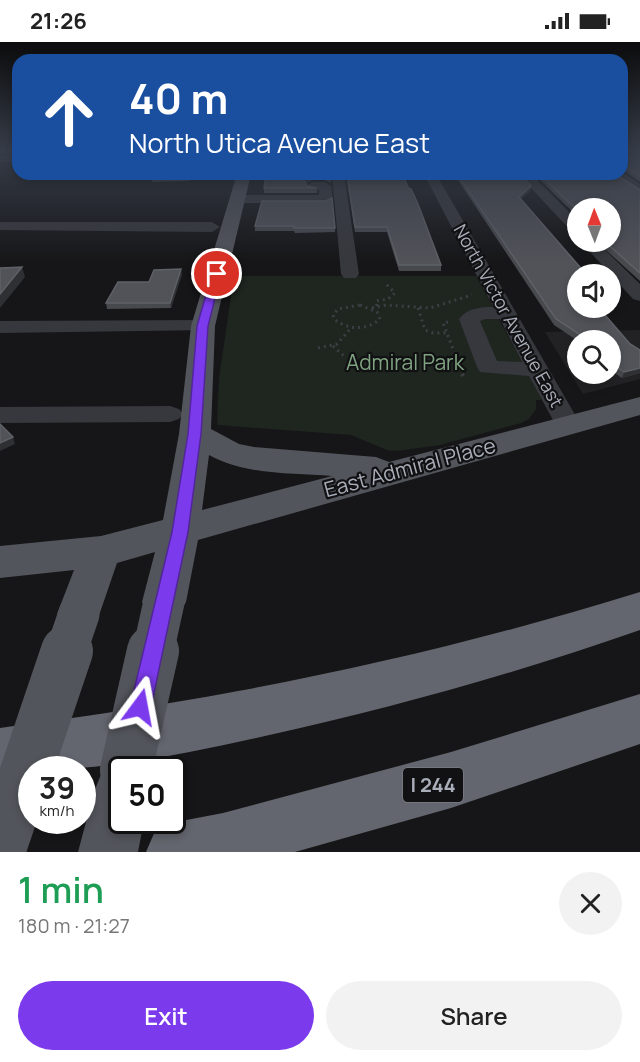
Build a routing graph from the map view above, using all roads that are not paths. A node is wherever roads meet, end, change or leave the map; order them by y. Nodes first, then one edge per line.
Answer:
1 (241, 187) edge
2 (247, 188) edge
3 (320, 188) edge
4 (340, 188) edge
5 (438, 188) edge
6 (537, 188) edge
7 (567, 219) edge
8 (0, 226) edge
9 (212, 227) dead end
10 (599, 252) edge
11 (350, 274) dead end
12 (640, 295) edge
13 (501, 304) junction
14 (203, 326) junction
15 (0, 327) edge
16 (537, 369) junction
17 (640, 406) edge
18 (0, 415) edge
19 (182, 424) junction
20 (568, 425) junction
21 (402, 470) junction
22 (180, 532) junction
23 (101, 552) junction
24 (0, 562) edge
25 (640, 611) edge
26 (640, 719) edge
27 (0, 755) edge
28 (129, 756) edge
29 (112, 834) edge
30 (0, 849) edge
31 (108, 852) edge
32 (176, 852) edge

1 - 14 main road
2 - 3 street
4 - 11 street
5 - 13 street, North Victor Avenue East
6 - 7 street
8 - 9 street
10 - 12 street
13 - 16 street, North Victor Avenue East
13 - 16 street
14 - 15 street
14 - 19 main road
16 - 20 street, North Victor Avenue East
17 - 20 main road, East Admiral Place
18 - 19 street
19 - 21 main road
19 - 22 main road
20 - 21 main road, East Admiral Place
21 - 22 main road, East Admiral Place
22 - 23 main road, East Admiral Place
22 - 28 main road, bridge
23 - 24 main road, East Admiral Place
23 - 30 main road, bridge
25 - 27 highway
26 - 32 highway, I 244
29 - 31 main road

